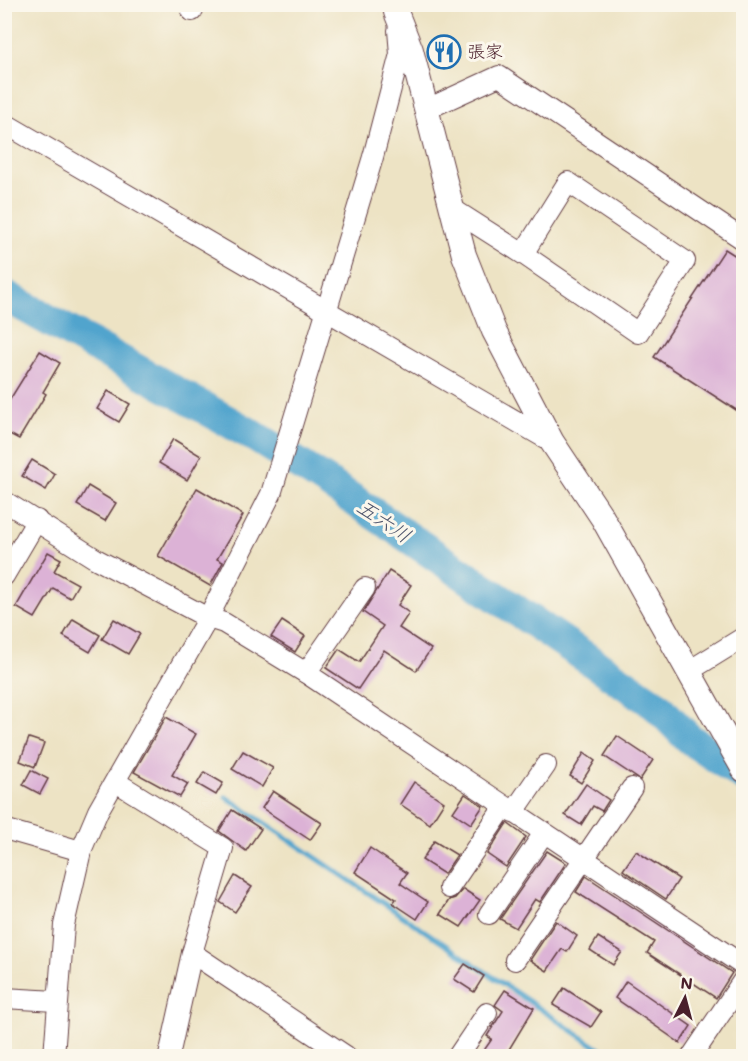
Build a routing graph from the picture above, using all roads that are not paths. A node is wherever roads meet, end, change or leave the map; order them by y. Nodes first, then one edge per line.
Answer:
1 (391, 7) edge
2 (406, 52) junction
3 (425, 110) junction
4 (4, 123) edge
5 (451, 208) junction
6 (744, 240) edge
7 (523, 254) junction
8 (325, 309) junction
9 (552, 442) junction
10 (4, 501) edge
11 (38, 520) junction
12 (4, 576) edge
13 (365, 588) dead end
14 (208, 618) junction
15 (744, 637) edge
16 (689, 671) junction
17 (306, 674) junction
18 (546, 765) dead end
19 (744, 770) edge
20 (116, 782) junction
21 (632, 788) dead end
22 (509, 810) junction
23 (4, 830) edge
24 (544, 833) junction
25 (81, 851) junction
26 (584, 859) junction
27 (449, 888) dead end
28 (489, 914) dead end
29 (192, 953) junction
30 (515, 960) dead end
31 (744, 966) edge
32 (744, 979) edge
33 (4, 998) edge
34 (56, 1001) junction
35 (487, 1013) dead end
36 (54, 1056) edge
37 (169, 1056) edge
38 (346, 1056) edge
39 (458, 1056) edge
40 (692, 1056) edge

1 - 2 street
2 - 3 street
2 - 8 street
3 - 5 street
3 - 6 street
4 - 8 street
5 - 7 street
5 - 9 street
7 - 7 street
8 - 9 street
8 - 14 street
9 - 16 street
10 - 11 street
11 - 12 street
11 - 14 street
13 - 17 street
14 - 17 street
14 - 20 street
15 - 16 street
16 - 19 street
17 - 22 street
18 - 22 street
20 - 25 street
20 - 29 street
21 - 26 street
22 - 24 street
22 - 27 street
23 - 25 street
24 - 26 street
24 - 28 street
25 - 34 street
26 - 30 street
26 - 31 street
29 - 37 street
29 - 38 street
32 - 40 street
33 - 34 street
34 - 36 street
35 - 39 street

